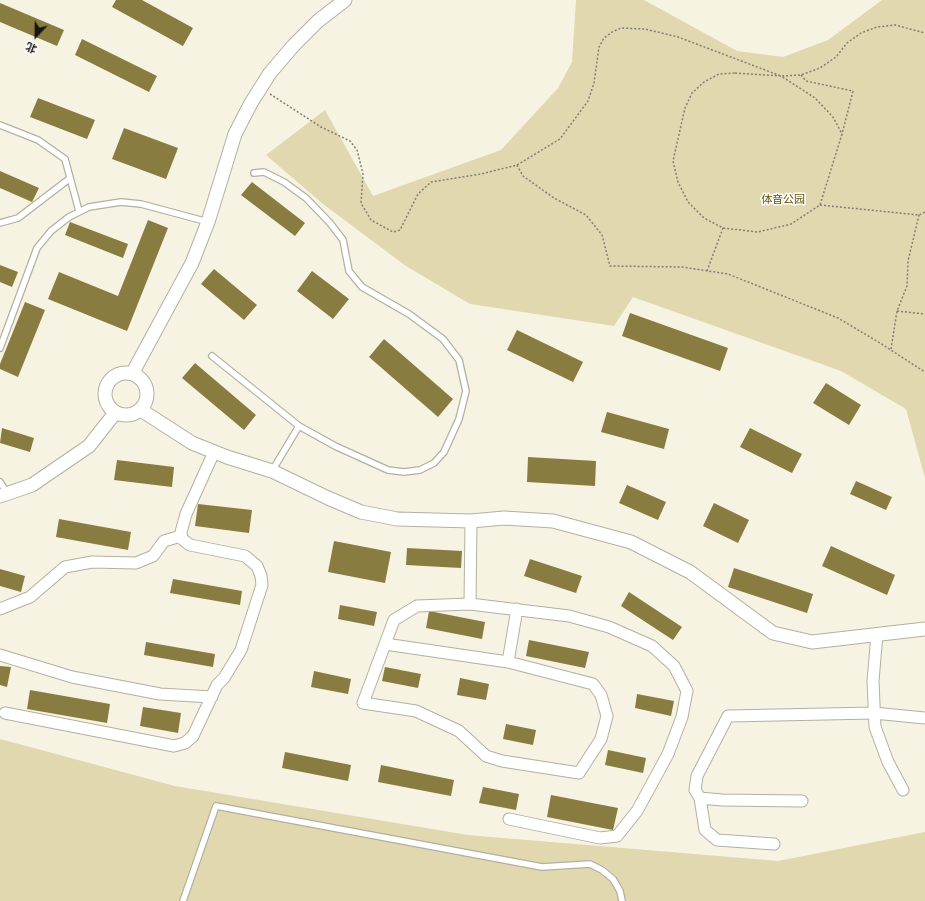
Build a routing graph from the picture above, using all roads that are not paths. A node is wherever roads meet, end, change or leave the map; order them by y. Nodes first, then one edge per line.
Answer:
1 (345, 0) edge
2 (0, 125) edge
3 (254, 173) dead end
4 (69, 179) junction
5 (79, 211) junction
6 (208, 222) junction
7 (0, 223) edge
8 (0, 348) edge
9 (212, 356) dead end
10 (132, 374) junction
11 (141, 410) junction
12 (115, 413) junction
13 (299, 426) junction
14 (214, 452) junction
15 (272, 471) junction
16 (0, 482) edge
17 (4, 495) edge
18 (472, 521) junction
19 (181, 536) junction
20 (470, 604) junction
21 (0, 609) edge
22 (518, 609) junction
23 (925, 629) edge
24 (877, 634) junction
25 (385, 644) junction
26 (0, 655) edge
27 (508, 662) junction
28 (212, 696) junction
29 (5, 713) dead end
30 (874, 713) junction
31 (925, 718) edge
32 (904, 790) dead end
33 (700, 798) junction
34 (802, 801) dead end
35 (509, 819) dead end
36 (774, 844) dead end
37 (183, 901) edge
38 (622, 901) edge

1 - 6 street
2 - 4 lane
3 - 13 lane
4 - 5 lane
4 - 7 lane
5 - 6 lane
5 - 8 lane
6 - 10 street
9 - 13 lane
10 - 11 street
10 - 12 street
11 - 12 street
11 - 14 street
12 - 17 street
13 - 15 lane
14 - 15 street
14 - 19 street
15 - 18 street
16 - 17 lane
18 - 20 street
18 - 24 street
19 - 21 street
19 - 28 street
20 - 22 street
20 - 25 street
22 - 27 street
22 - 35 street
23 - 24 street
24 - 30 street
25 - 27 street
25 - 27 street
26 - 28 street
28 - 29 street
30 - 31 street
30 - 32 street
30 - 33 street
33 - 34 street
33 - 36 street
37 - 38 lane

